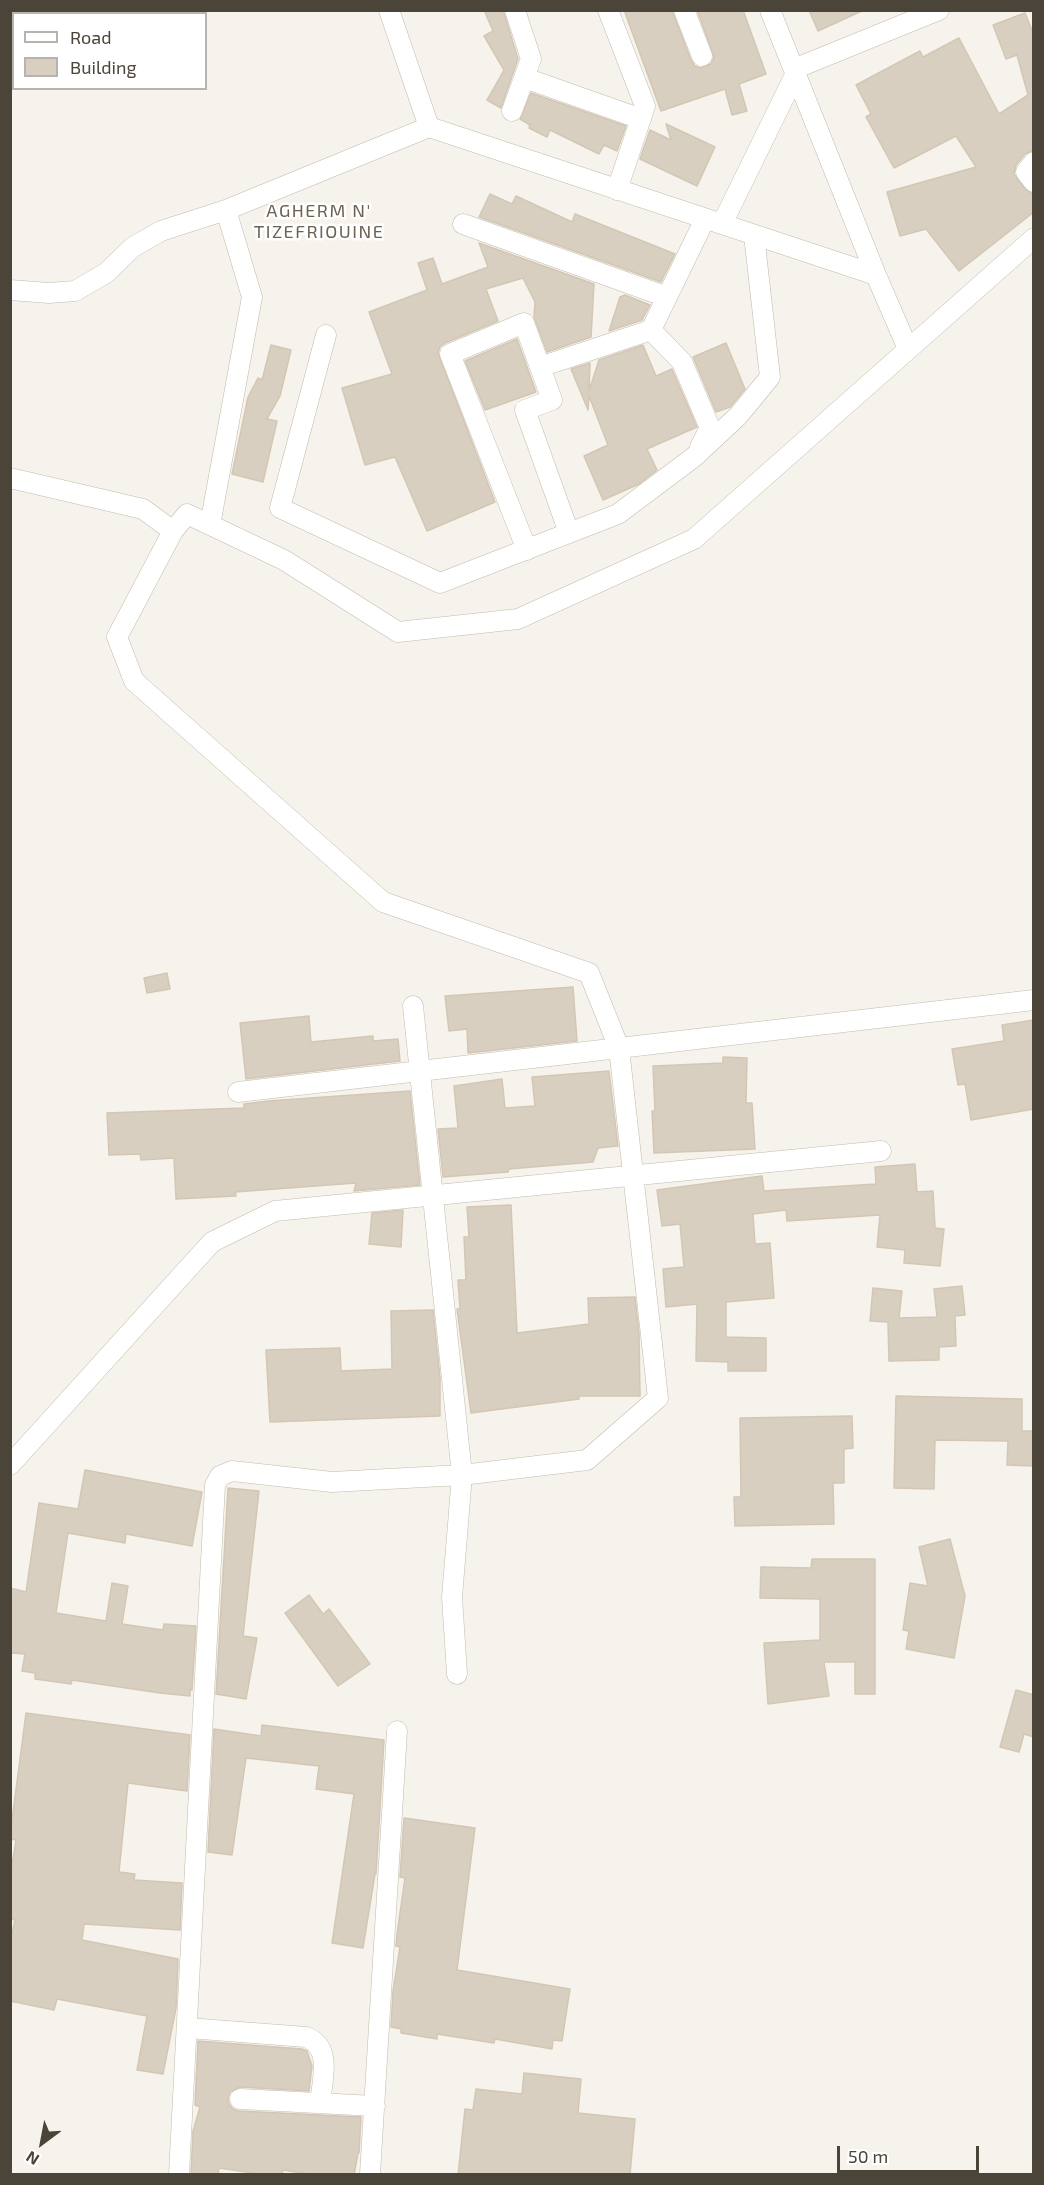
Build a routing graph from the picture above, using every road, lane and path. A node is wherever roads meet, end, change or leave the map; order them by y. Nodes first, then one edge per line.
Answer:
1 (389, 10) edge
2 (515, 10) edge
3 (608, 10) edge
4 (684, 10) edge
5 (770, 10) edge
6 (939, 10) edge
7 (702, 56) dead end
8 (795, 71) junction
9 (525, 78) junction
10 (512, 111) dead end
11 (640, 119) junction
12 (429, 128) junction
13 (1034, 162) edge
14 (1034, 182) edge
15 (617, 190) junction
16 (226, 210) junction
17 (713, 221) junction
18 (463, 224) dead end
19 (754, 235) junction
20 (1034, 238) edge
21 (876, 275) junction
22 (10, 290) edge
23 (667, 297) junction
24 (651, 330) junction
25 (326, 335) dead end
26 (908, 349) junction
27 (540, 367) junction
28 (694, 457) junction
29 (10, 478) edge
30 (210, 525) junction
31 (172, 531) junction
32 (569, 533) junction
33 (527, 550) junction
34 (1034, 1000) edge
35 (413, 1006) dead end
36 (619, 1048) junction
37 (420, 1071) junction
38 (238, 1092) dead end
39 (881, 1151) dead end
40 (633, 1176) junction
41 (433, 1196) junction
42 (10, 1465) edge
43 (462, 1475) junction
44 (457, 1674) dead end
45 (398, 1731) dead end
46 (188, 2028) junction
47 (240, 2099) dead end
48 (320, 2103) junction
49 (375, 2106) junction
50 (179, 2175) edge
51 (370, 2175) edge

1 - 12 street
2 - 9 street
3 - 11 street
4 - 7 street
5 - 8 street
6 - 8 street
8 - 17 street
8 - 21 street
9 - 10 street
9 - 11 street
11 - 15 street
12 - 15 street
12 - 16 street
13 - 14 street
15 - 17 street
16 - 22 street
16 - 30 street
17 - 19 street
17 - 23 street
18 - 23 street
19 - 21 street
19 - 28 street
20 - 26 street
21 - 26 street
23 - 24 street
24 - 27 street
24 - 28 street
25 - 33 street
26 - 30 street
27 - 32 street
27 - 33 street
28 - 32 street
29 - 31 street
30 - 31 street
31 - 36 street
32 - 33 street
34 - 36 street
35 - 37 street
36 - 37 street
36 - 40 street
37 - 38 street
37 - 41 street
39 - 40 street
40 - 41 street
40 - 43 street
41 - 42 street
41 - 43 street
43 - 44 street
43 - 46 street
45 - 49 street
46 - 48 street
46 - 50 street
47 - 48 street
48 - 49 street
49 - 51 street

